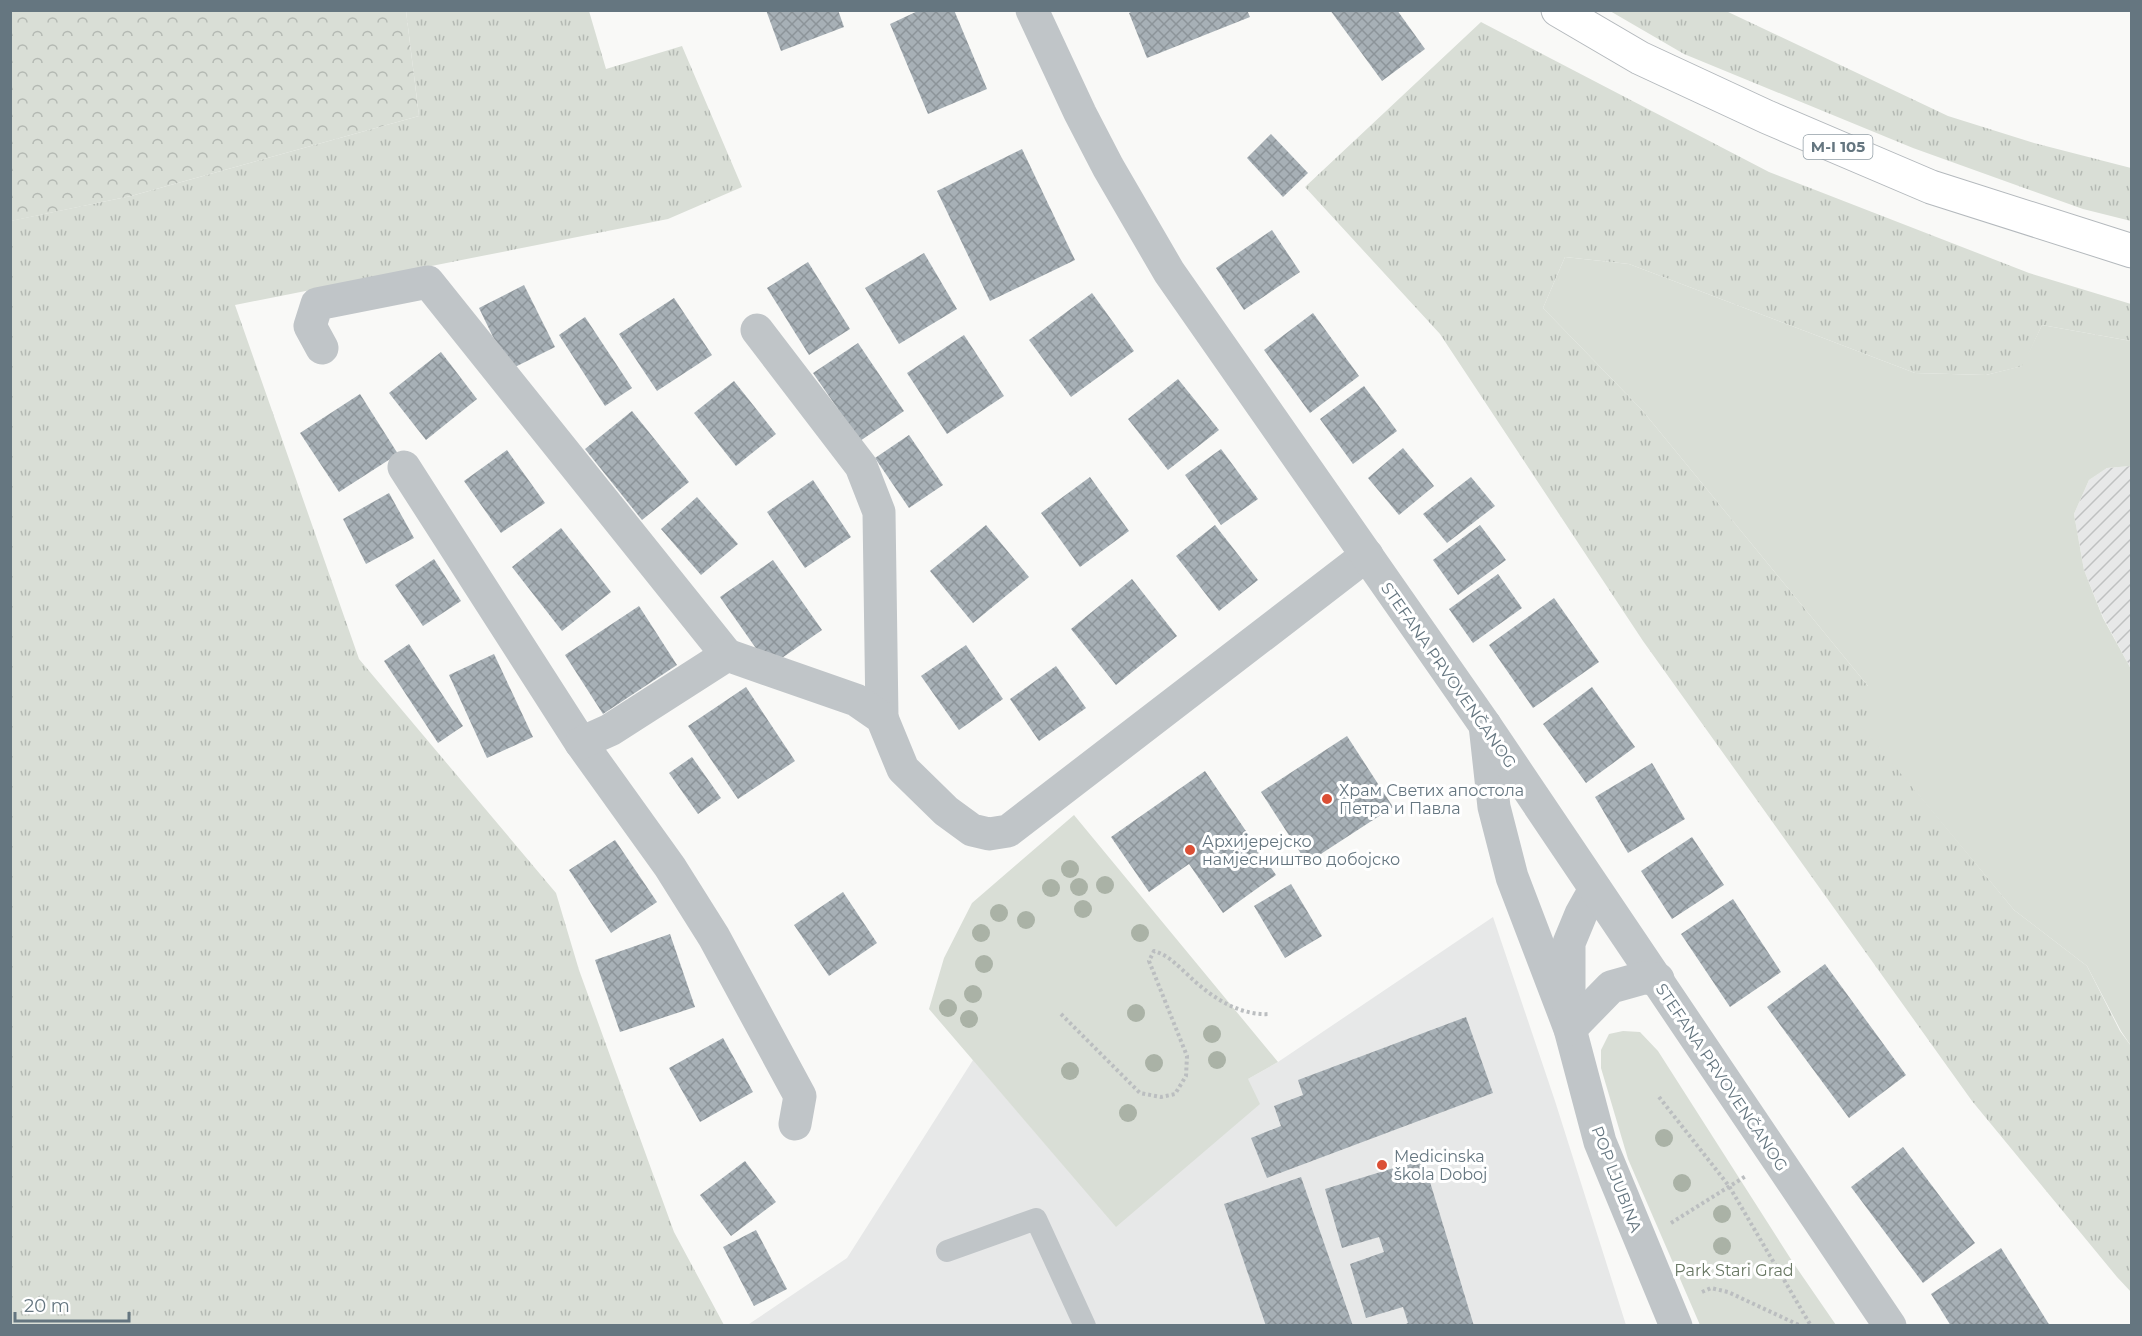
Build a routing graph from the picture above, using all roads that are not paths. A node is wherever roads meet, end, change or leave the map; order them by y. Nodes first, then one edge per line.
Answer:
1 (1032, 10) edge
2 (1558, 10) edge
3 (2132, 251) edge
4 (757, 330) dead end
5 (322, 348) dead end
6 (404, 467) dead end
7 (1366, 555) junction
8 (727, 655) junction
9 (882, 718) junction
10 (1485, 725) junction
11 (581, 742) junction
12 (1595, 890) junction
13 (1658, 979) junction
14 (1570, 1029) junction
15 (795, 1124) dead end
16 (947, 1251) dead end
17 (1085, 1326) edge
18 (1676, 1326) edge
19 (1890, 1326) edge

1 - 7 street, STEFANA PRVOVENČANOG
2 - 3 main road, M-I 105
4 - 9 street
5 - 8 street
6 - 11 street
7 - 9 street
7 - 10 street, STEFANA PRVOVENČANOG
8 - 9 street
8 - 11 street
10 - 12 street, STEFANA PRVOVENČANOG
10 - 14 street
11 - 15 street
12 - 13 street, STEFANA PRVOVENČANOG
12 - 14 street
13 - 14 street
13 - 19 street, STEFANA PRVOVENČANOG
14 - 18 street, POP LJUBINA
16 - 17 lane

